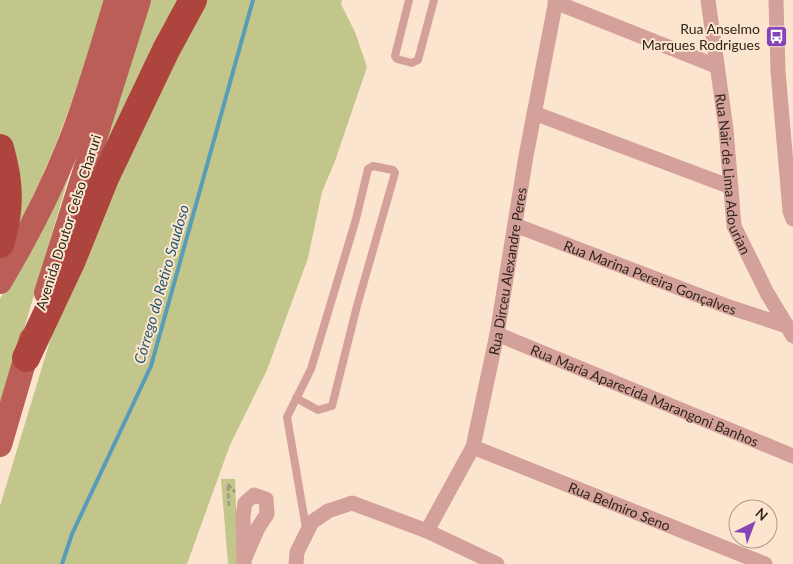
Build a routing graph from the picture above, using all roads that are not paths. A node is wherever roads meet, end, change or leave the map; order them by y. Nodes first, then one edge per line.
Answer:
1 (116, 0) edge
2 (139, 0) edge
3 (193, 0) edge
4 (409, 0) edge
5 (434, 0) edge
6 (708, 0) edge
7 (776, 0) edge
8 (556, 1) edge
9 (716, 66) junction
10 (778, 71) junction
11 (793, 74) edge
12 (534, 113) junction
13 (0, 148) edge
14 (790, 179) edge
15 (731, 187) junction
16 (793, 219) edge
17 (515, 225) junction
18 (0, 244) edge
19 (0, 282) edge
20 (790, 331) edge
21 (497, 334) junction
22 (26, 358) junction
23 (296, 398) junction
24 (0, 445) edge
25 (473, 447) junction
26 (793, 456) edge
27 (427, 530) junction
28 (306, 533) junction
29 (296, 564) edge
30 (496, 564) edge
31 (764, 564) edge

1 - 19 main road, Avenida Doutor Celso Charuri
2 - 22 main road, Avenida Doutor Celso Charuri
3 - 22 highway
4 - 5 lane
6 - 9 street, Rua Nair de Lima Adourian
7 - 10 street
8 - 9 street
8 - 12 street, Rua Dirceu Alexandre Peres
9 - 15 street, Rua Nair de Lima Adourian
10 - 11 street
10 - 14 street
12 - 15 street
12 - 17 street, Rua Dirceu Alexandre Peres
13 - 18 highway
14 - 16 street
15 - 20 street, Rua Nair de Lima Adourian
17 - 20 street, Rua Marina Pereira Gonçalves
17 - 21 street, Rua Dirceu Alexandre Peres
21 - 25 street, Rua Dirceu Alexandre Peres
21 - 26 street, Rua Maria Aparecida Marangoni Banhos
22 - 24 main road, Avenida Doutor Celso Charuri
23 - 23 lane
23 - 28 lane
25 - 27 street, Rua Dirceu Alexandre Peres
25 - 31 street, Rua Belmiro Seno
27 - 28 street
27 - 30 street
28 - 29 street

